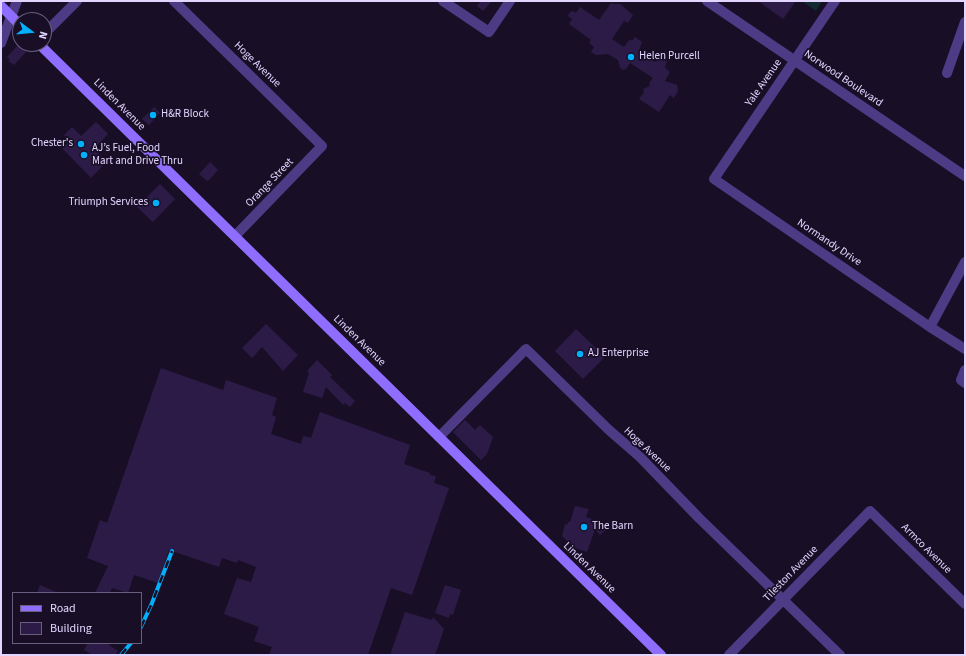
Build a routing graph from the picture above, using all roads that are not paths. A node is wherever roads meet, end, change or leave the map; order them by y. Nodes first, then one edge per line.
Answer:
1 (17, 1) edge
2 (77, 1) edge
3 (174, 1) edge
4 (443, 1) edge
5 (510, 1) edge
6 (707, 1) edge
7 (835, 1) edge
8 (1, 6) edge
9 (11, 16) junction
10 (965, 22) edge
11 (52, 26) edge
12 (1, 43) edge
13 (47, 52) edge
14 (794, 60) junction
15 (947, 73) dead end
16 (322, 146) joint
17 (965, 176) edge
18 (714, 179) joint
19 (235, 236) junction
20 (965, 262) edge
21 (930, 327) junction
22 (965, 349) edge
23 (965, 370) edge
24 (965, 384) edge
25 (439, 437) junction
26 (870, 511) joint
27 (784, 599) junction
28 (965, 604) edge
29 (661, 655) edge
30 (729, 655) edge
31 (840, 655) edge

1 - 9 street
2 - 11 street
3 - 16 street, Hoge Avenue
4 - 5 street
6 - 14 street, Norwood Boulevard
7 - 14 street, Yale Avenue
8 - 9 street
9 - 12 street
10 - 15 street
13 - 19 street, Linden Avenue
14 - 17 street, Norwood Boulevard
14 - 18 street, Yale Avenue
16 - 19 street, Orange Street
18 - 21 street, Normandy Drive
19 - 25 street, Linden Avenue
20 - 21 street
21 - 22 street, Normandy Drive
23 - 24 street
25 - 27 street, Hoge Avenue
25 - 29 street, Linden Avenue
26 - 27 street, Tileston Avenue
26 - 28 street, Armco Avenue
27 - 30 street, Tileston Avenue
27 - 31 street, Hoge Avenue

